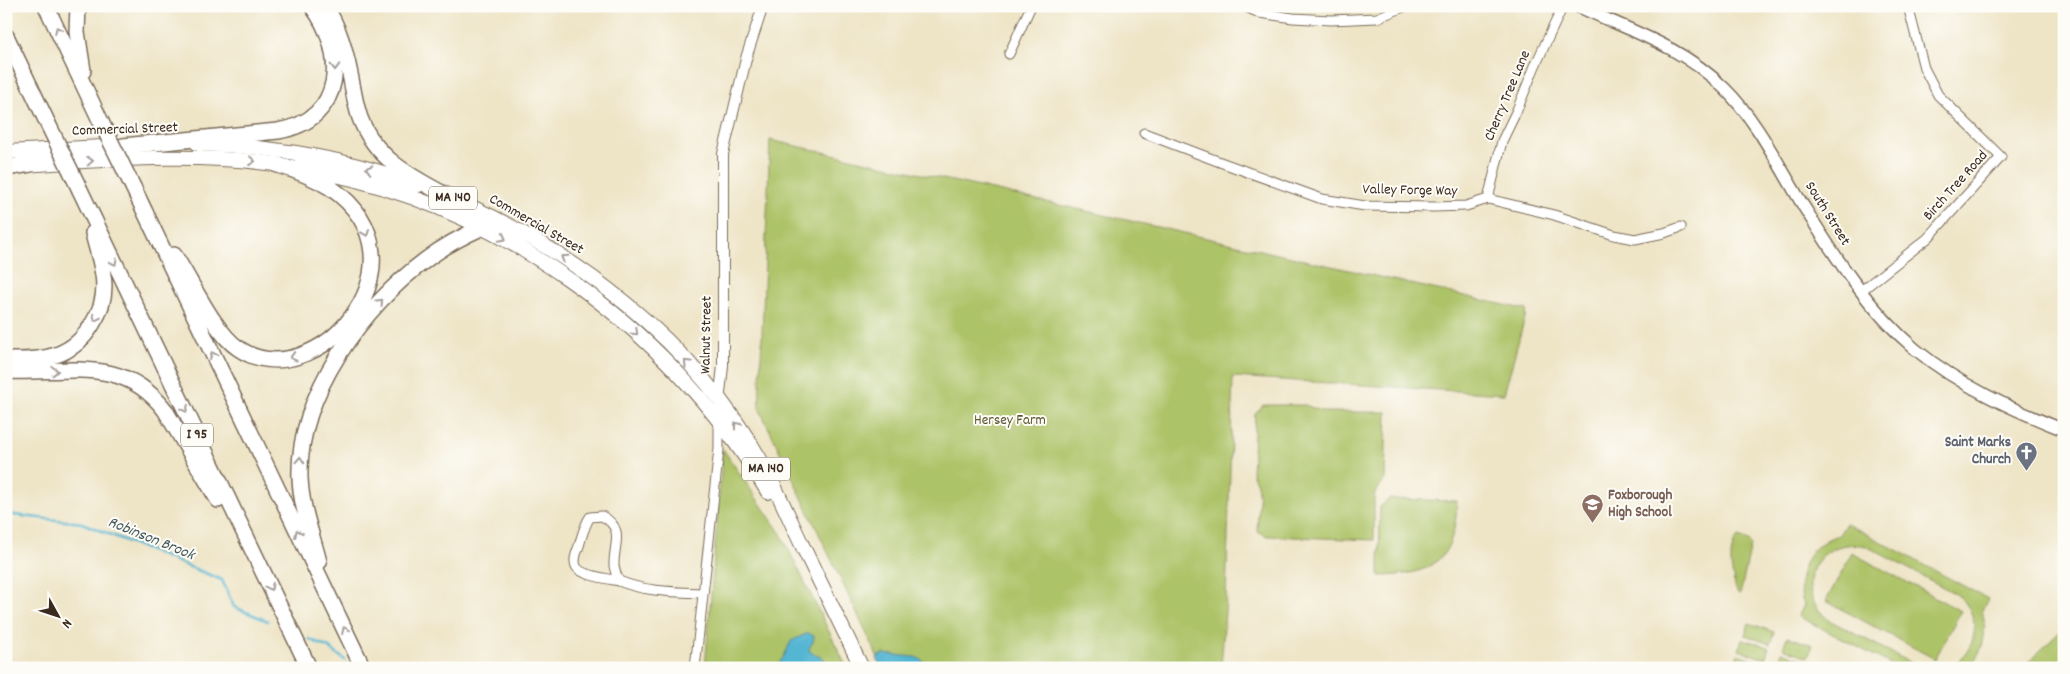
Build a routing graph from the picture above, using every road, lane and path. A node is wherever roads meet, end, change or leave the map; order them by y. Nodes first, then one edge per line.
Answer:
1 (46, 6) edge
2 (78, 6) edge
3 (312, 6) edge
4 (325, 6) edge
5 (763, 6) edge
6 (1030, 6) edge
7 (1244, 6) edge
8 (1406, 6) edge
9 (1564, 6) edge
10 (1577, 6) edge
11 (1908, 6) edge
12 (6, 36) edge
13 (1009, 54) dead end
14 (6, 56) edge
15 (87, 92) junction
16 (36, 97) junction
17 (1144, 133) dead end
18 (122, 146) junction
19 (6, 152) edge
20 (30, 164) joint
21 (275, 164) junction
22 (6, 167) edge
23 (83, 196) junction
24 (449, 197) junction
25 (1488, 199) junction
26 (144, 212) junction
27 (483, 227) junction
28 (1681, 227) dead end
29 (1861, 291) junction
30 (6, 360) edge
31 (6, 371) edge
32 (719, 399) junction
33 (719, 419) junction
34 (2064, 430) edge
35 (802, 545) junction
36 (254, 554) junction
37 (619, 581) junction
38 (327, 593) junction
39 (703, 594) junction
40 (309, 668) edge
41 (363, 668) edge
42 (695, 668) edge
43 (862, 668) edge

15 -> 1 highway
2 - 15 highway
3 -> 18 highway
4 - 24 highway
5 - 32 street, Walnut Street
6 - 13 street
7 - 8 street
9 - 25 street, Cherry Tree Lane
10 - 29 main road, South Street
11 - 29 street, Birch Tree Road
12 - 16 highway, I 95
14 - 16 highway
15 - 26 highway, bridge
16 - 23 highway, I 95, bridge
17 - 25 street, Valley Forge Way
18 - 19 main road, Commercial Street / MA 140
24 -> 18 main road, Commercial Street / MA 140
20 -> 21 main road, Commercial Street / MA 140
20 - 22 highway
21 -> 26 highway
21 - 27 main road, Commercial Street / MA 140
23 -> 30 highway
23 -> 36 highway, I 95
32 -> 24 main road, Commercial Street / MA 140
25 - 28 street
38 -> 26 highway
27 -> 33 main road, Commercial Street / MA 140
38 -> 27 highway
29 - 34 main road, South Street
31 -> 36 highway
32 - 33 street, Walnut Street
35 -> 32 main road, Commercial Street / MA 140
33 - 35 main road, Commercial Street / MA 140
33 - 39 street, Walnut Street
35 - 43 main road, Commercial Street / MA 140
36 -> 40 highway, I 95
37 - 37 street
37 - 39 street
41 -> 38 highway
39 - 42 street, Walnut Street

